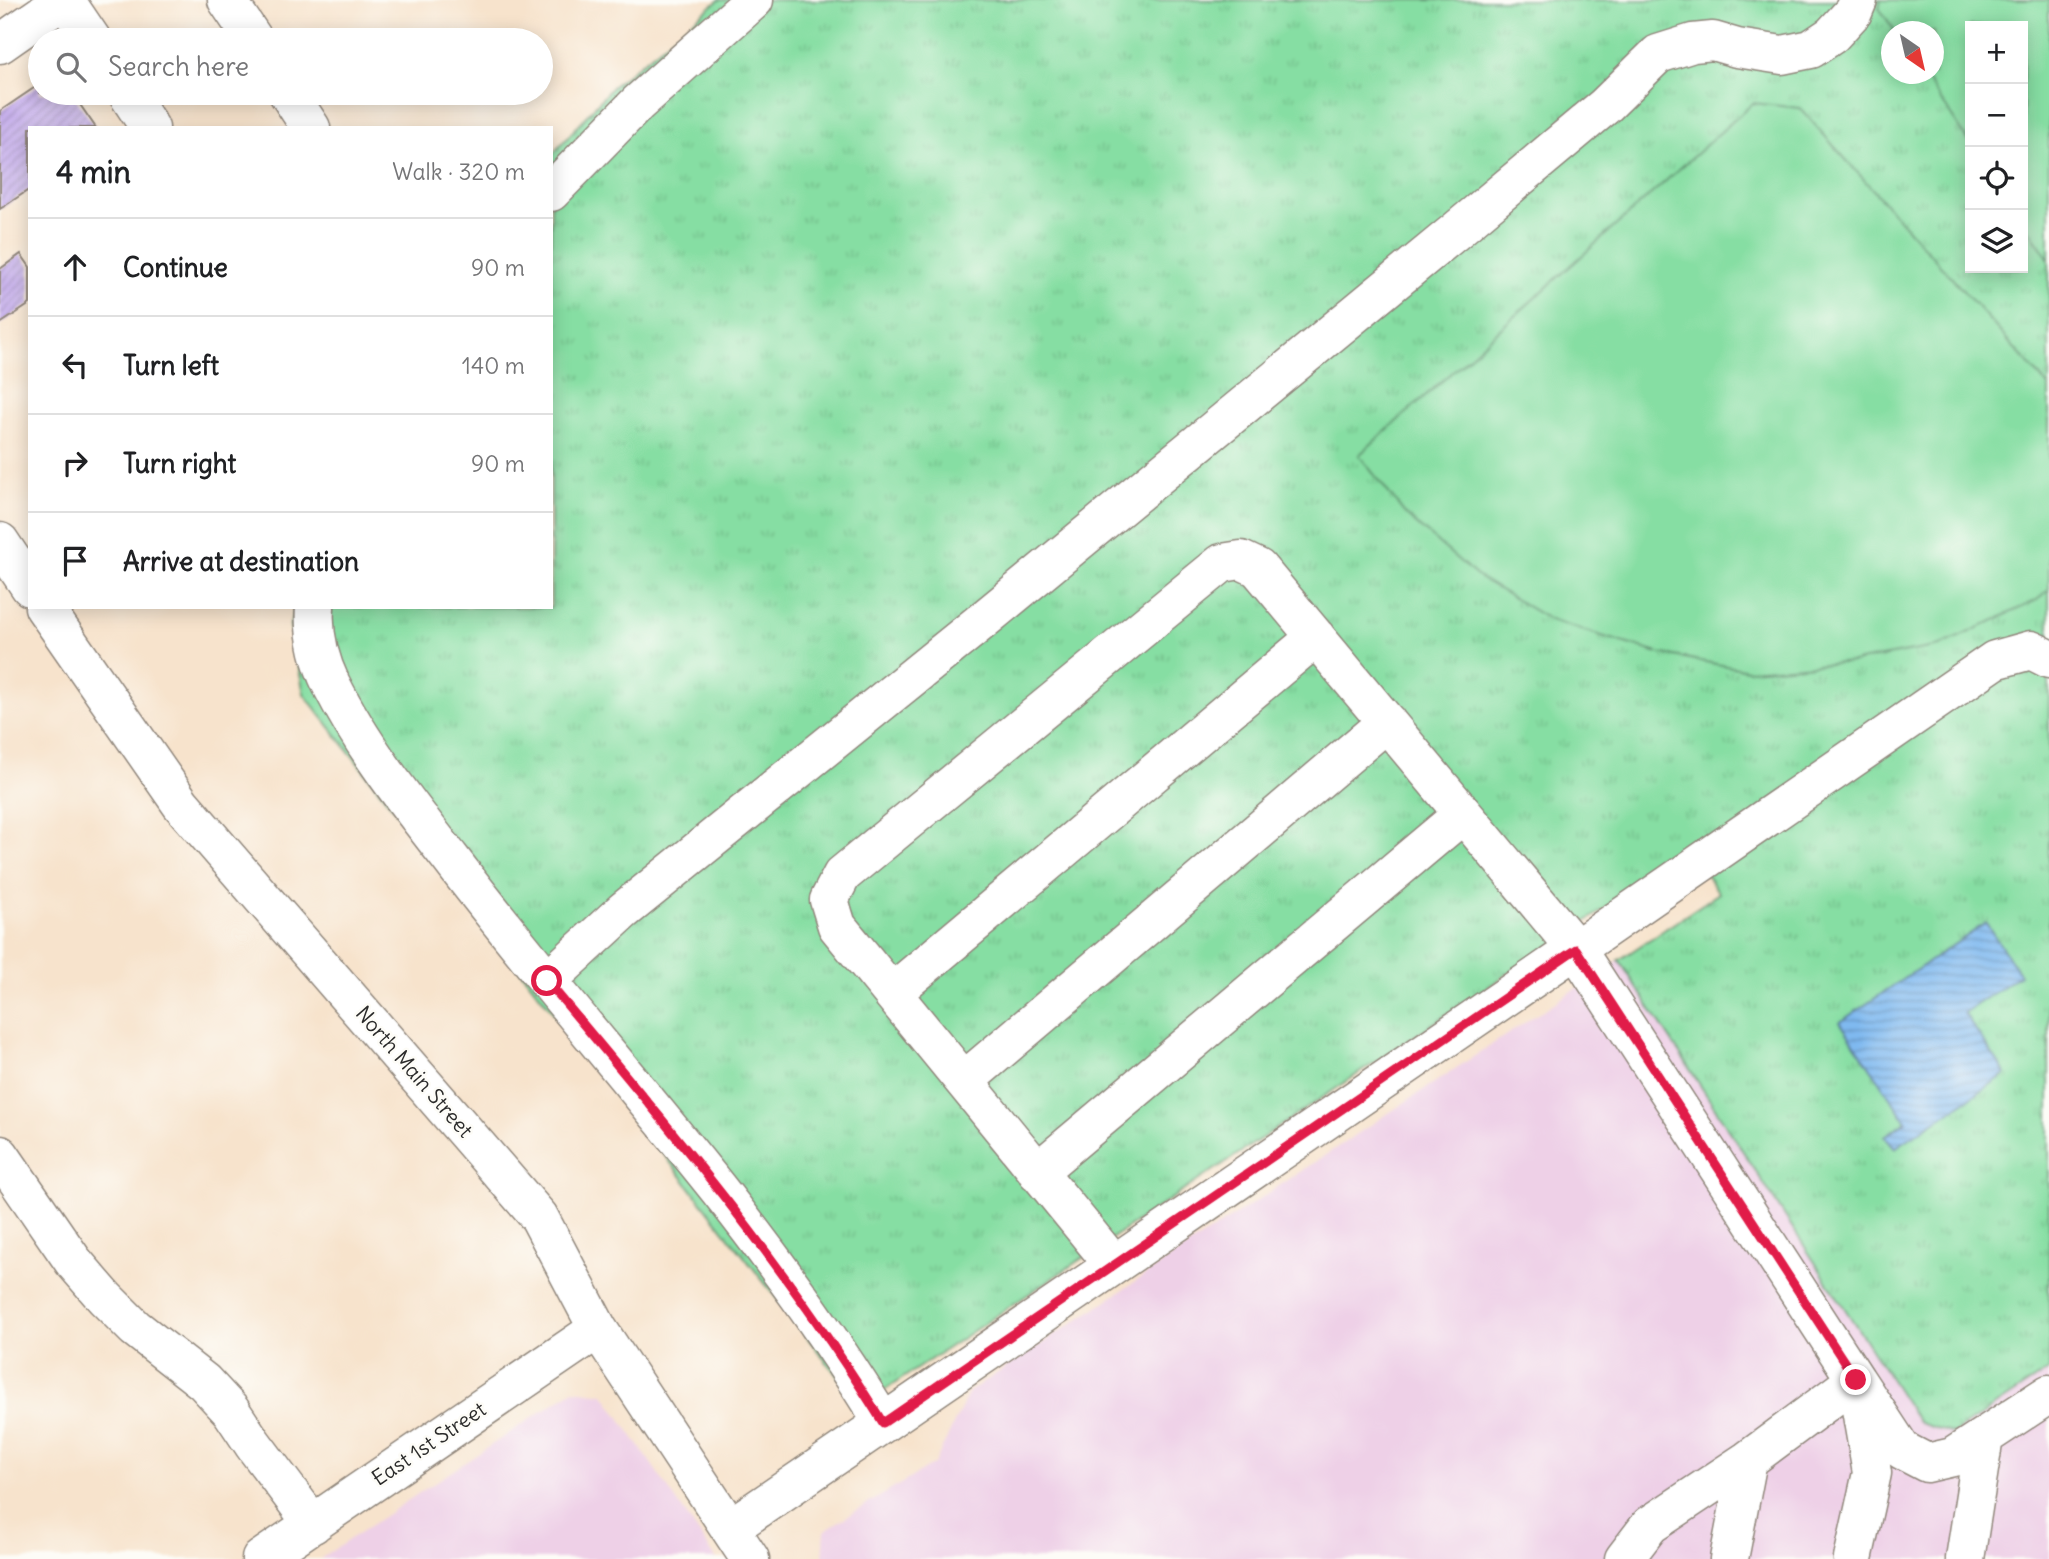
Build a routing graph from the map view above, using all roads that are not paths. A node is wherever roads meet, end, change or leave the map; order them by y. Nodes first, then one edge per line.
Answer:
1 (64, 0) edge
2 (228, 0) edge
3 (754, 0) edge
4 (1858, 0) edge
5 (84, 28) edge
6 (246, 28) edge
7 (0, 44) edge
8 (135, 105) edge
9 (296, 105) edge
10 (149, 126) edge
11 (310, 126) edge
12 (553, 190) edge
13 (0, 542) edge
14 (28, 584) edge
15 (45, 609) edge
16 (315, 609) edge
17 (1316, 637) junction
18 (2049, 659) edge
19 (1387, 722) junction
20 (1463, 814) junction
21 (1576, 949) junction
22 (547, 981) junction
23 (892, 993) junction
24 (964, 1081) junction
25 (0, 1154) edge
26 (1037, 1172) junction
27 (1114, 1265) junction
28 (598, 1329) junction
29 (1856, 1380) junction
30 (2049, 1394) edge
31 (883, 1423) junction
32 (1984, 1437) junction
33 (1748, 1460) junction
34 (313, 1524) junction
35 (730, 1528) junction
36 (261, 1559) edge
37 (750, 1559) edge
38 (1624, 1559) edge
39 (1729, 1559) edge
40 (1853, 1559) edge
41 (1965, 1559) edge

1 - 5 street
1 - 7 street
2 - 6 street
3 - 12 street
4 - 22 street
8 - 10 street
9 - 11 street
13 - 14 street
15 - 28 street, North Main Street
16 - 22 street
17 - 19 street
17 - 23 street
17 - 23 street
18 - 21 street
19 - 20 street
19 - 24 street
20 - 21 street
20 - 26 street
21 - 27 street
21 - 29 street
22 - 31 street
23 - 24 street
24 - 26 street
25 - 34 street
26 - 27 street
27 - 31 street
28 - 34 street, East 1st Street
28 - 35 street, North Main Street
29 - 32 street
29 - 33 street
29 - 40 street
30 - 32 street
31 - 35 street
32 - 41 street
33 - 38 street
33 - 39 street
34 - 36 street, East 1st Street
35 - 37 street, North Main Street

